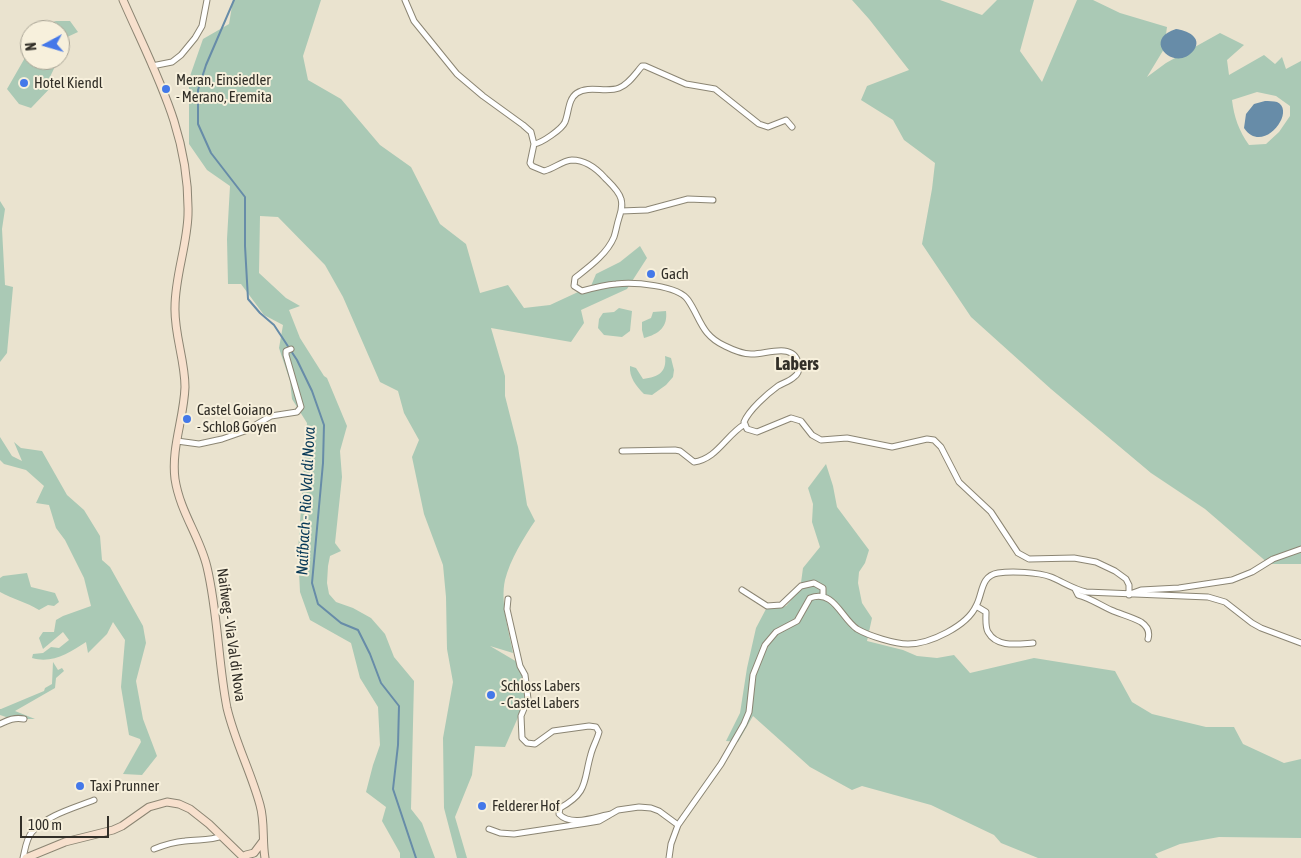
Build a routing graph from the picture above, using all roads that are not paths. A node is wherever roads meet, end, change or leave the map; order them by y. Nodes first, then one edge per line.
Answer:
1 (123, 0) edge
2 (208, 0) edge
3 (405, 0) edge
4 (152, 66) junction
5 (792, 127) dead end
6 (534, 144) junction
7 (713, 200) dead end
8 (621, 211) junction
9 (289, 349) dead end
10 (745, 424) junction
11 (177, 441) junction
12 (622, 451) dead end
13 (1301, 549) edge
14 (1075, 589) junction
15 (742, 590) dead end
16 (1129, 594) junction
17 (823, 596) junction
18 (508, 600) dead end
19 (976, 606) junction
20 (1148, 639) dead end
21 (1301, 642) edge
22 (1033, 643) dead end
23 (24, 719) dead end
24 (0, 724) edge
25 (94, 800) dead end
26 (611, 814) junction
27 (678, 825) junction
28 (490, 829) dead end
29 (222, 836) junction
30 (264, 841) junction
31 (154, 849) dead end
32 (243, 855) edge
33 (24, 858) edge
34 (260, 858) edge
35 (265, 858) edge
36 (669, 858) edge

1 - 4 main road, Naifweg - Via Val di Nova
2 - 4 street
3 - 6 street
4 - 11 main road, Naifweg - Via Val di Nova
5 - 6 street
6 - 8 street
7 - 8 street
8 - 10 street
9 - 11 street
10 - 12 street
10 - 16 street
11 - 30 main road, Naifweg - Via Val di Nova
13 - 16 street
14 - 16 street
14 - 19 street
14 - 20 street
15 - 17 street
16 - 21 street
17 - 19 street
17 - 27 street
18 - 26 street
19 - 22 street
23 - 24 street
25 - 33 street
26 - 27 street
26 - 28 street
27 - 36 street
29 - 31 street
29 - 32 main road
29 - 33 main road
30 - 32 main road
30 - 35 main road, Naifweg - Via Val di Nova
32 - 34 main road

